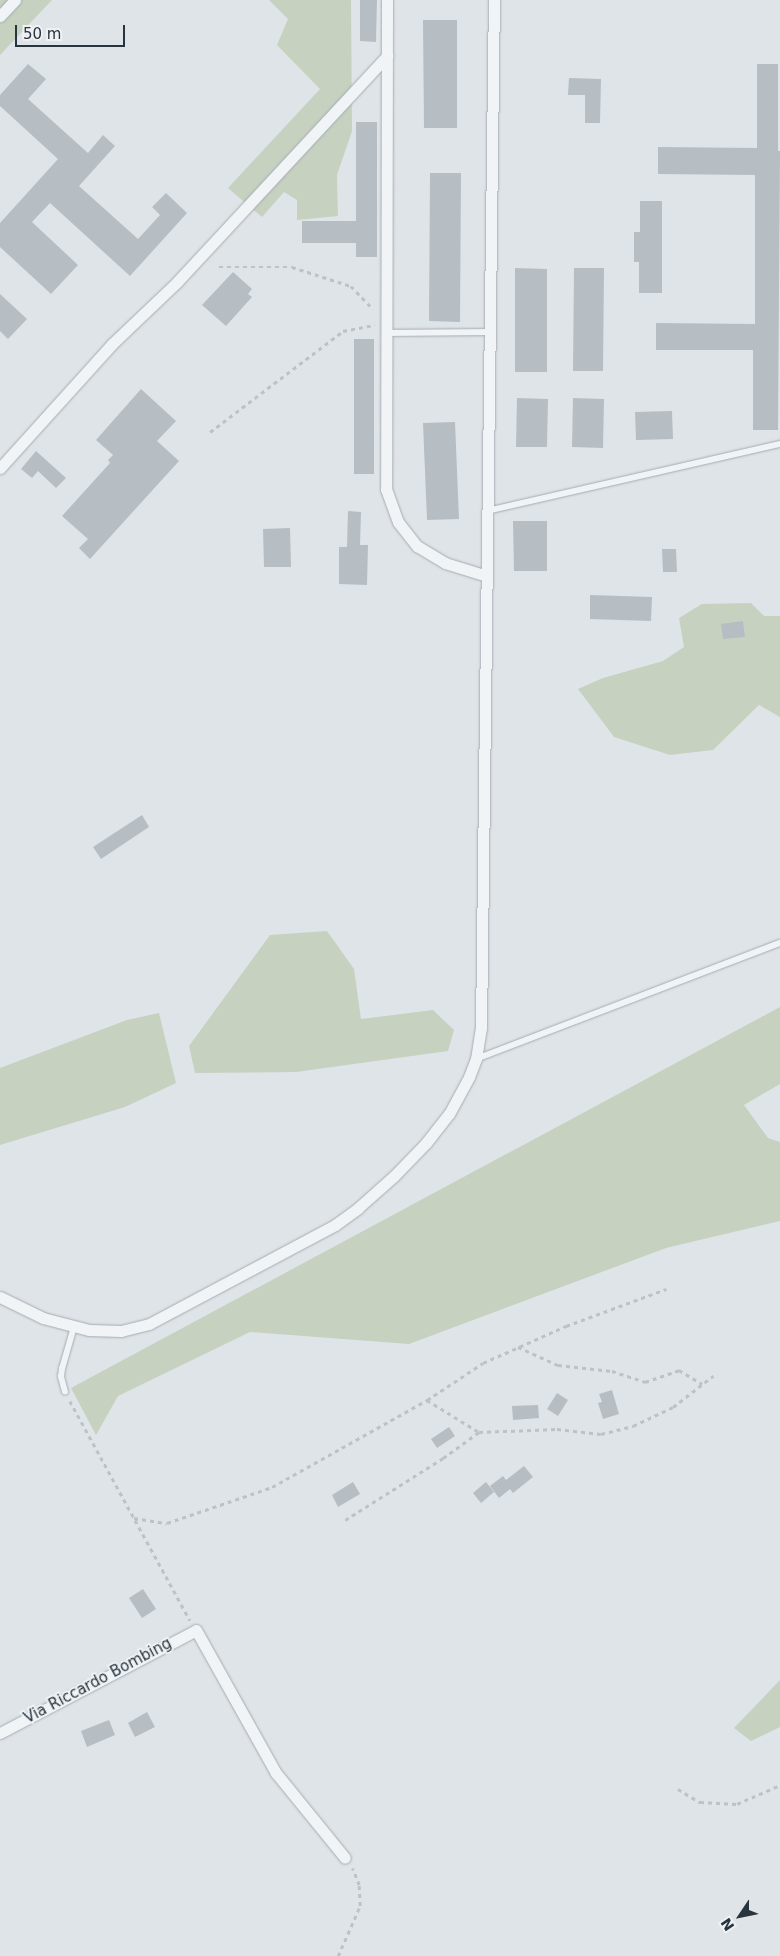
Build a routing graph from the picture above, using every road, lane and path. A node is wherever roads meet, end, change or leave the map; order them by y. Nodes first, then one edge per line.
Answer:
1 (15, 0) edge
2 (387, 0) edge
3 (494, 0) edge
4 (0, 16) edge
5 (387, 56) junction
6 (219, 267) dead end
7 (386, 328) junction
8 (490, 332) junction
9 (210, 432) dead end
10 (780, 444) edge
11 (0, 468) edge
12 (487, 511) junction
13 (486, 576) junction
14 (780, 942) edge
15 (476, 1059) junction
16 (666, 1289) dead end
17 (0, 1296) edge
18 (74, 1327) junction
19 (518, 1347) junction
20 (713, 1376) dead end
21 (702, 1384) junction
22 (65, 1392) joint
23 (427, 1400) junction
24 (479, 1432) junction
25 (134, 1518) junction
26 (345, 1520) dead end
27 (196, 1630) junction
28 (0, 1733) edge
29 (780, 1785) edge
30 (678, 1789) dead end
31 (345, 1858) joint
32 (338, 1956) edge

1 - 4 street
2 - 5 street
3 - 8 street
5 - 7 street
5 - 11 street
6 - 7 path
7 - 8 lane
7 - 9 path
7 - 13 street
8 - 12 street
10 - 12 lane
12 - 13 street
13 - 15 street
14 - 15 lane
15 - 18 street
16 - 19 path
17 - 18 street
18 - 22 lane
19 - 21 path
19 - 23 path
20 - 21 path
21 - 24 path
22 - 25 path
23 - 24 path
23 - 25 path
24 - 26 path
25 - 27 path
27 - 28 street, Via Riccardo Bombing
27 - 31 street
29 - 30 path
31 - 32 path

